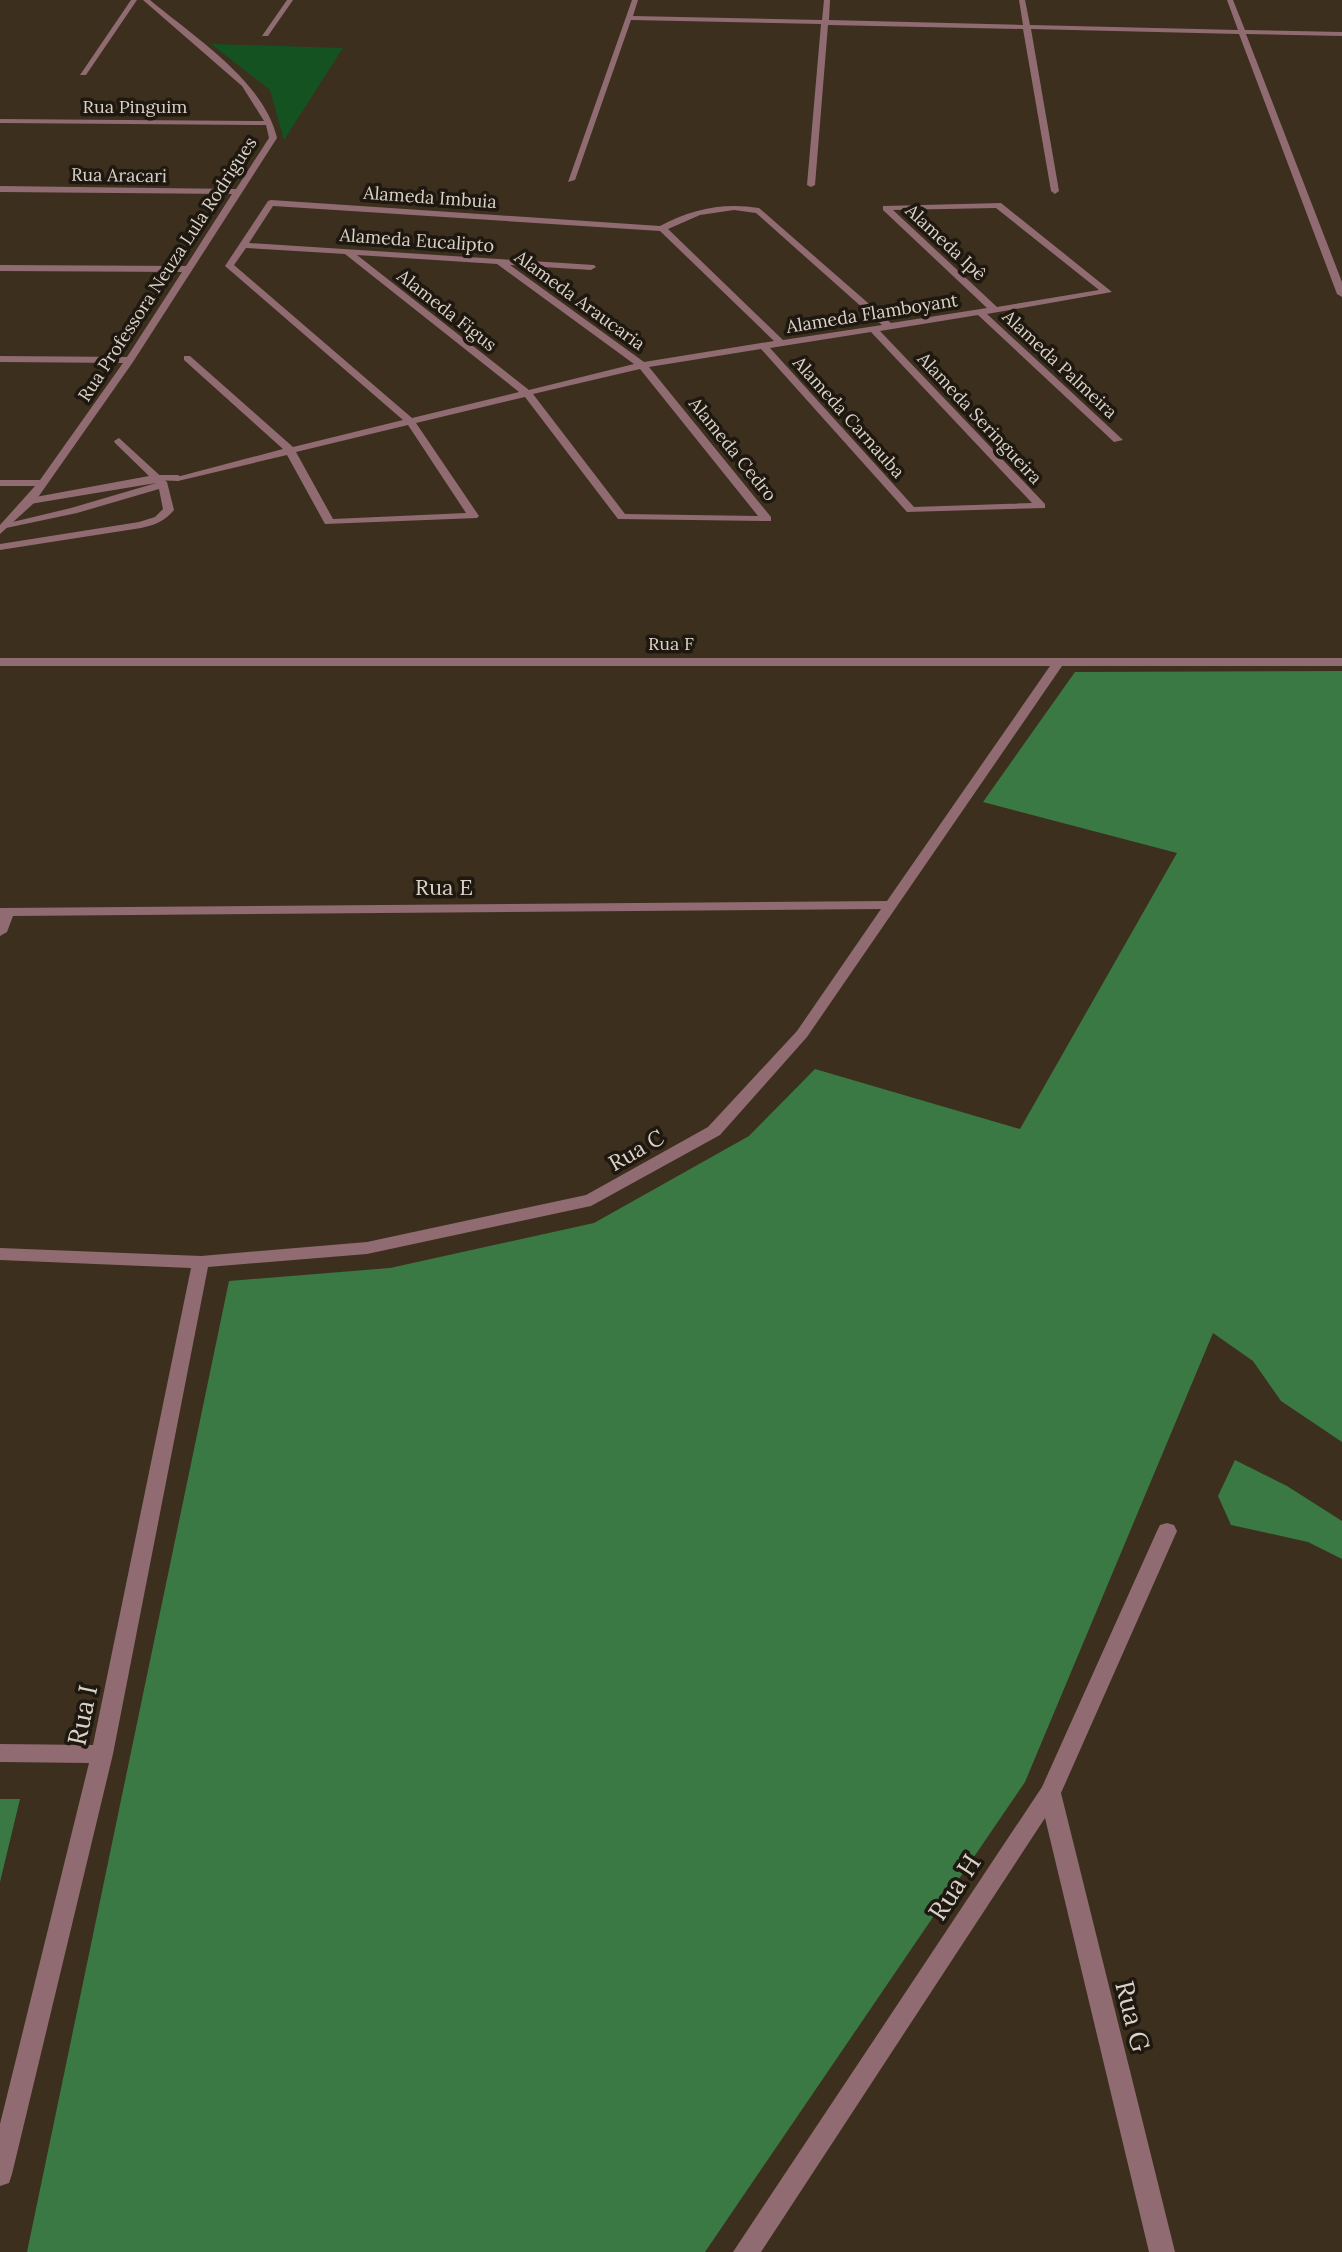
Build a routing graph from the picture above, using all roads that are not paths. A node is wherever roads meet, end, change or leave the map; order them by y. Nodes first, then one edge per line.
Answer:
1 (134, 0) edge
2 (146, 0) edge
3 (290, 0) edge
4 (635, 0) edge
5 (827, 0) edge
6 (1022, 0) edge
7 (1230, 0) edge
8 (629, 18) junction
9 (824, 22) junction
10 (1025, 27) junction
11 (1242, 32) junction
12 (265, 34) dead end
13 (1342, 34) edge
14 (83, 73) dead end
15 (0, 121) edge
16 (270, 123) junction
17 (571, 180) dead end
18 (811, 185) dead end
19 (0, 189) edge
20 (1055, 191) dead end
21 (237, 192) junction
22 (998, 205) joint
23 (662, 229) junction
24 (242, 245) junction
25 (348, 252) junction
26 (499, 261) junction
27 (591, 267) dead end
28 (0, 268) edge
29 (190, 269) junction
30 (1342, 294) edge
31 (995, 310) junction
32 (980, 312) junction
33 (889, 326) junction
34 (873, 329) junction
35 (781, 343) junction
36 (763, 346) junction
37 (187, 358) dead end
38 (0, 359) edge
39 (130, 360) junction
40 (642, 365) junction
41 (527, 393) junction
42 (410, 421) junction
43 (1118, 440) dead end
44 (119, 441) dead end
45 (290, 450) junction
46 (160, 481) junction
47 (0, 483) edge
48 (41, 483) junction
49 (30, 501) junction
50 (911, 510) joint
51 (622, 517) joint
52 (3, 528) edge
53 (0, 547) edge
54 (1059, 661) junction
55 (0, 662) edge
56 (1342, 662) edge
57 (888, 905) junction
58 (4, 912) edge
59 (0, 932) edge
60 (0, 1254) edge
61 (201, 1262) junction
62 (1167, 1531) dead end
63 (0, 1753) edge
64 (102, 1754) junction
65 (1050, 1793) junction
66 (0, 2174) edge
67 (746, 2252) edge
68 (1162, 2252) edge

1 - 14 street
2 - 16 street, Rua Professora Neuza Lula Rodrigues
3 - 12 street
4 - 8 street
5 - 9 street
6 - 10 street
7 - 11 street
8 - 9 street
8 - 17 street
9 - 10 street
9 - 18 street
10 - 11 street
10 - 20 street
11 - 13 street
11 - 30 street
15 - 16 street, Rua Pinguim
16 - 21 street, Rua Professora Neuza Lula Rodrigues
19 - 21 street, Rua Aracari
21 - 29 street, Rua Professora Neuza Lula Rodrigues
22 - 31 street, Alameda Flamboyant
22 - 31 street, Alameda Ipê
23 - 24 street, Alameda Imbuia
23 - 33 street
23 - 35 street
24 - 25 street, Alameda Eucalipto
24 - 42 street, Alameda Imbuia
25 - 26 street, Alameda Eucalipto
25 - 41 street, Alameda Figus
26 - 27 street, Alameda Eucalipto
26 - 40 street, Alameda Araucaria
28 - 29 street
29 - 39 street, Rua Professora Neuza Lula Rodrigues
31 - 32 street, Alameda Flamboyant
32 - 33 street, Alameda Flamboyant
32 - 43 street, Alameda Palmeira
33 - 34 street, Alameda Flamboyant
34 - 35 street, Alameda Flamboyant
34 - 50 street, Alameda Seringueira
35 - 36 street, Alameda Flamboyant
36 - 40 street, Alameda Flamboyant
36 - 50 street, Alameda Carnauba
37 - 45 street
38 - 39 street
39 - 48 street, Rua Professora Neuza Lula Rodrigues
40 - 41 street, Alameda Flamboyant
40 - 51 street, Alameda Cedro
41 - 42 street, Alameda Flamboyant
41 - 51 street, Alameda Figus
42 - 45 street, Alameda Flamboyant
42 - 45 street
44 - 46 street
45 - 46 street, Alameda Flamboyant
46 - 49 street
46 - 52 street
46 - 53 street
47 - 48 street
48 - 49 street, Rua Professora Neuza Lula Rodrigues
49 - 52 street, Rua Professora Neuza Lula Rodrigues
54 - 55 street, Rua F
54 - 56 street, Rua F
54 - 57 street, Rua C
57 - 58 street, Rua E
57 - 61 street, Rua C
58 - 59 street
60 - 61 street, Rua C
61 - 64 street, Rua I
62 - 65 street, Rua H
63 - 64 street
64 - 66 street, Rua I
65 - 67 street, Rua H
65 - 68 street, Rua G

